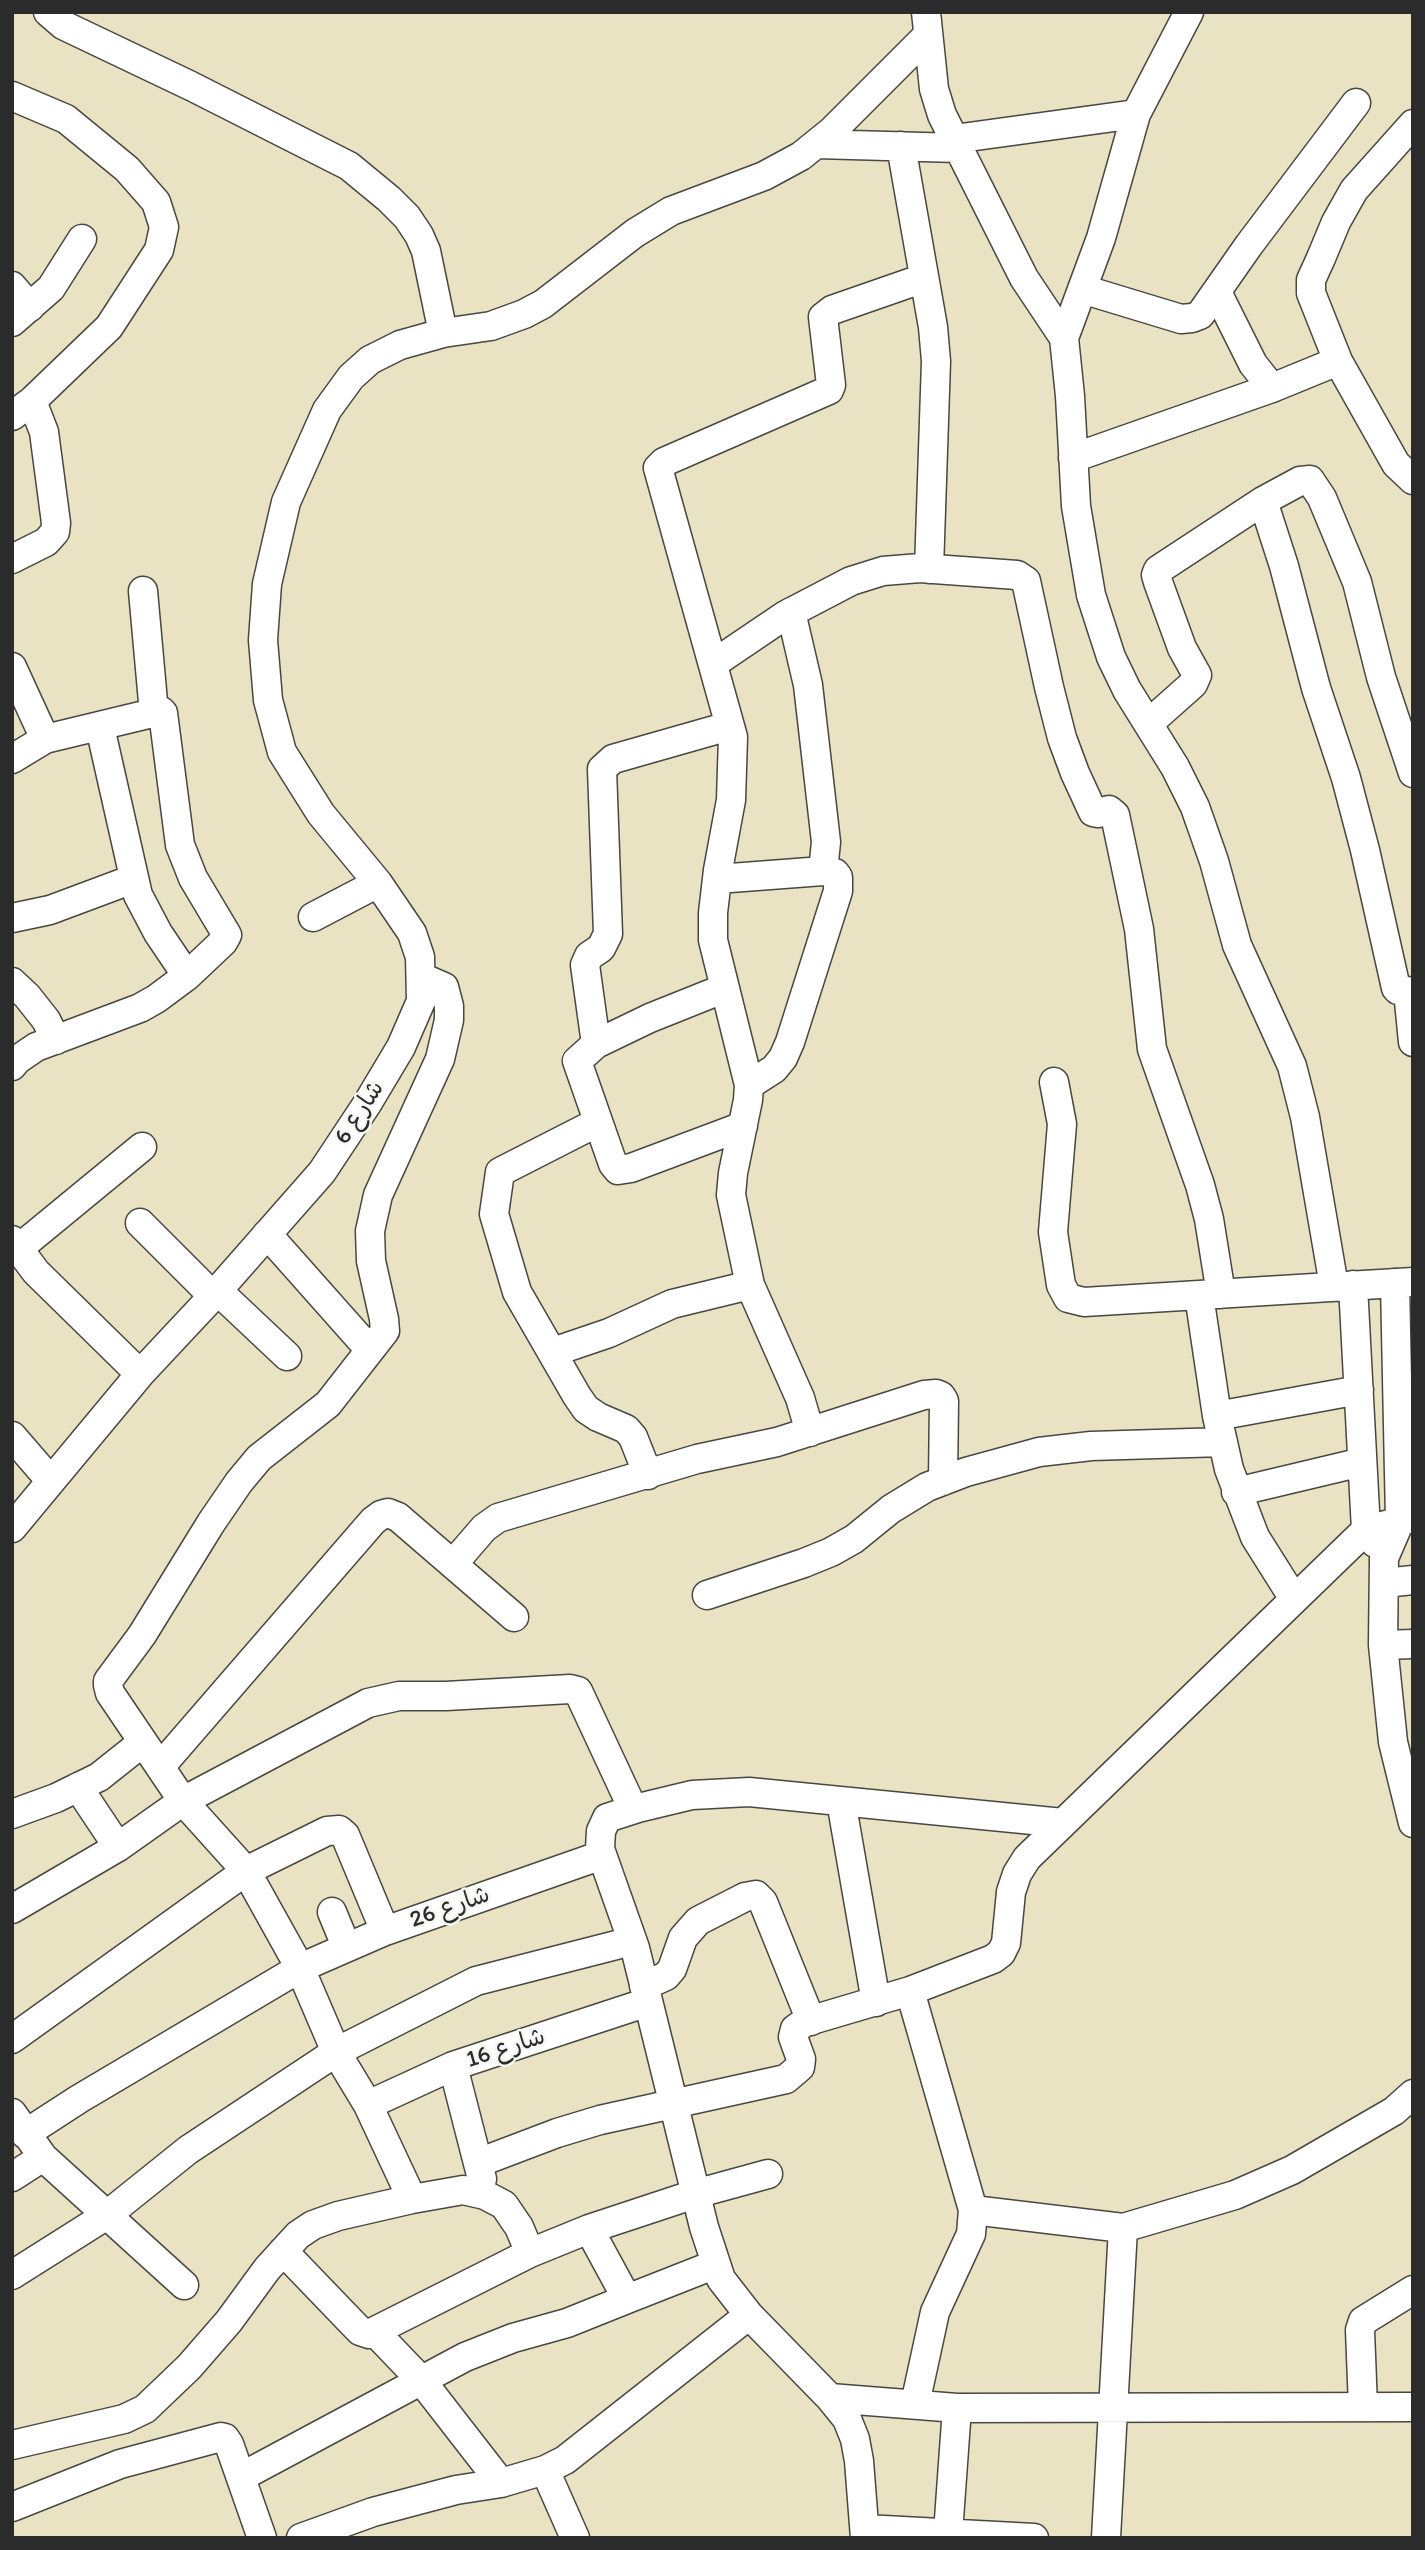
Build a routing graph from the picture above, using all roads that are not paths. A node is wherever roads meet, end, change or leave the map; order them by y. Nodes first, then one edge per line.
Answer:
1 (48, 12) edge
2 (1189, 12) edge
3 (927, 24) edge
4 (12, 96) edge
5 (1356, 103) dead end
6 (1136, 114) junction
7 (1413, 124) edge
8 (816, 144) junction
9 (956, 144) junction
10 (901, 146) junction
11 (82, 239) dead end
12 (924, 278) junction
13 (1082, 289) junction
14 (1217, 292) junction
15 (18, 305) edge
16 (443, 333) junction
17 (1065, 338) junction
18 (1338, 360) junction
19 (1272, 388) junction
20 (22, 408) edge
21 (1073, 458) junction
22 (1407, 465) edge
23 (1263, 501) junction
24 (12, 559) edge
25 (929, 569) junction
26 (143, 591) dead end
27 (790, 612) junction
28 (713, 664) junction
29 (12, 667) edge
30 (154, 713) junction
31 (1148, 724) junction
32 (729, 726) junction
33 (100, 727) junction
34 (46, 739) junction
35 (12, 759) edge
36 (1412, 771) edge
37 (823, 871) junction
38 (134, 879) junction
39 (717, 879) junction
40 (378, 883) junction
41 (313, 917) dead end
42 (12, 918) edge
43 (187, 976) junction
44 (421, 977) junction
45 (12, 982) edge
46 (725, 988) junction
47 (1410, 992) edge
48 (56, 1040) junction
49 (1413, 1042) edge
50 (596, 1044) junction
51 (12, 1066) edge
52 (1054, 1082) dead end
53 (749, 1085) junction
54 (598, 1122) junction
55 (743, 1126) junction
56 (142, 1147) dead end
57 (140, 1223) dead end
58 (267, 1234) junction
59 (15, 1245) edge
60 (1404, 1283) edge
61 (750, 1285) junction
62 (1344, 1286) junction
63 (216, 1294) junction
64 (1210, 1294) junction
65 (370, 1350) junction
66 (553, 1352) junction
67 (287, 1356) dead end
68 (1405, 1369) edge
69 (140, 1374) junction
70 (1358, 1381) junction
71 (1220, 1429) junction
72 (810, 1432) junction
73 (12, 1436) edge
74 (1362, 1462) junction
75 (648, 1475) junction
76 (50, 1480) junction
77 (943, 1481) junction
78 (1236, 1492) junction
79 (1406, 1520) edge
80 (12, 1528) edge
81 (1366, 1530) junction
82 (453, 1564) junction
83 (1384, 1570) junction
84 (1413, 1580) edge
85 (707, 1595) dead end
86 (1294, 1600) junction
87 (514, 1617) dead end
88 (1413, 1644) edge
89 (1383, 1645) junction
90 (144, 1742) junction
91 (160, 1767) junction
92 (78, 1787) junction
93 (1408, 1792) edge
94 (183, 1801) junction
95 (841, 1801) junction
96 (633, 1810) junction
97 (12, 1814) edge
98 (1063, 1824) junction
99 (1413, 1824) edge
100 (118, 1847) junction
101 (603, 1855) junction
102 (246, 1871) junction
103 (12, 1909) edge
104 (332, 1912) dead end
105 (385, 1931) junction
106 (632, 1941) junction
107 (346, 1946) junction
108 (300, 1968) junction
109 (910, 1991) junction
110 (646, 1994) junction
111 (876, 2001) junction
112 (811, 2021) junction
113 (12, 2039) edge
114 (336, 2052) junction
115 (453, 2066) junction
116 (1413, 2094) edge
117 (673, 2104) junction
118 (368, 2105) junction
119 (19, 2123) edge
120 (43, 2157) junction
121 (478, 2163) junction
122 (768, 2174) dead end
123 (12, 2177) edge
124 (695, 2194) junction
125 (485, 2195) junction
126 (412, 2199) junction
127 (973, 2210) junction
128 (107, 2215) junction
129 (1123, 2228) junction
130 (589, 2229) junction
131 (283, 2251) junction
132 (530, 2253) junction
133 (716, 2263) junction
134 (12, 2275) edge
135 (184, 2285) dead end
136 (1413, 2290) edge
137 (627, 2299) junction
138 (749, 2315) junction
139 (375, 2332) junction
140 (421, 2380) junction
141 (830, 2398) junction
142 (915, 2404) junction
143 (957, 2407) junction
144 (1363, 2407) junction
145 (1413, 2407) edge
146 (1114, 2408) junction
147 (12, 2445) edge
148 (545, 2470) junction
149 (241, 2476) junction
150 (501, 2483) junction
151 (12, 2507) edge
152 (865, 2533) edge
153 (948, 2533) junction
154 (262, 2538) edge
155 (301, 2538) edge
156 (575, 2538) edge
157 (1034, 2538) edge
158 (1106, 2538) edge

1 - 16 street
2 - 6 street
3 - 8 street, شارع 6
3 - 9 street
4 - 20 street
5 - 14 street
6 - 9 street
6 - 13 street
7 - 18 street
8 - 10 street
8 - 16 street, شارع 6
9 - 10 street
9 - 17 street
10 - 12 street
11 - 15 street
12 - 25 street
12 - 28 street
13 - 14 street
13 - 17 street
14 - 19 street
16 - 40 street, شارع 6
17 - 21 street
18 - 19 street
18 - 22 street
19 - 21 street
20 - 24 street
21 - 31 street
23 - 31 street
23 - 36 street
23 - 47 street
25 - 27 street
25 - 64 street
26 - 30 street
27 - 28 street
27 - 37 street
28 - 32 street
29 - 34 street
30 - 33 street
30 - 43 street
31 - 62 street
32 - 39 street
32 - 50 street
33 - 34 street
33 - 38 street
34 - 35 street
37 - 39 street
37 - 53 street
38 - 42 street
38 - 43 street
39 - 46 street
40 - 41 street
40 - 44 street, شارع 6
43 - 48 street
44 - 58 street, شارع 6
44 - 65 street
45 - 48 street
46 - 50 street
46 - 53 street
47 - 49 street
48 - 51 street
50 - 54 street
52 - 64 street
53 - 55 street
54 - 55 street
54 - 66 street
55 - 61 street
56 - 59 street
57 - 63 street
58 - 63 street, شارع 6
58 - 65 street
59 - 69 street
60 - 62 street
60 - 68 street
61 - 66 street
61 - 72 street
62 - 64 street
62 - 70 street
63 - 67 street
63 - 69 street, شارع 6
64 - 71 street
65 - 90 street
66 - 75 street
68 - 70 street
68 - 79 street
69 - 76 street, شارع 6
70 - 71 street
70 - 74 street
71 - 77 street
71 - 78 street
72 - 75 street
72 - 77 street
73 - 76 street
74 - 78 street
74 - 81 street
75 - 82 street
76 - 80 street, شارع 6
77 - 85 street
78 - 86 street
79 - 81 street
79 - 83 street
81 - 83 street
81 - 86 street
82 - 87 street
82 - 91 street
83 - 84 street
83 - 89 street
86 - 98 street
88 - 89 street
89 - 93 street
90 - 91 street
90 - 92 street
91 - 94 street
92 - 97 street
92 - 100 street
93 - 99 street
94 - 96 street
94 - 100 street
94 - 102 street
95 - 96 street
95 - 98 street
95 - 111 street
96 - 101 street
98 - 109 street
100 - 103 street
101 - 105 street, شارع 26
101 - 106 street
102 - 105 street
102 - 108 street
102 - 113 street
104 - 107 street
105 - 107 street, شارع 26
106 - 110 street
106 - 114 street
107 - 108 street, شارع 26
108 - 114 street
108 - 119 street, شارع 26
109 - 111 street
109 - 127 street
110 - 112 street, شارع 16
110 - 115 street, شارع 16
110 - 117 street
111 - 112 street
112 - 117 street
114 - 118 street
114 - 128 street
115 - 118 street, شارع 16
115 - 121 street
116 - 129 street
117 - 121 street
117 - 124 street
118 - 126 street
119 - 120 street
120 - 123 street
120 - 128 street
121 - 125 street
122 - 124 street
124 - 130 street
124 - 133 street
125 - 126 street
125 - 132 street
126 - 131 street
127 - 129 street
127 - 142 street
128 - 134 street
128 - 135 street
129 - 146 street
130 - 132 street
130 - 137 street
131 - 139 street
131 - 147 street
132 - 139 street
133 - 137 street
133 - 138 street
136 - 144 street
137 - 140 street
138 - 141 street
138 - 148 street
139 - 140 street
140 - 149 street
140 - 150 street
141 - 142 street
141 - 152 street
142 - 143 street
143 - 146 street
143 - 153 street
144 - 145 street
144 - 146 street
146 - 158 street
148 - 150 street
148 - 156 street
149 - 151 street
149 - 154 street
150 - 155 street
152 - 153 street
153 - 157 street

